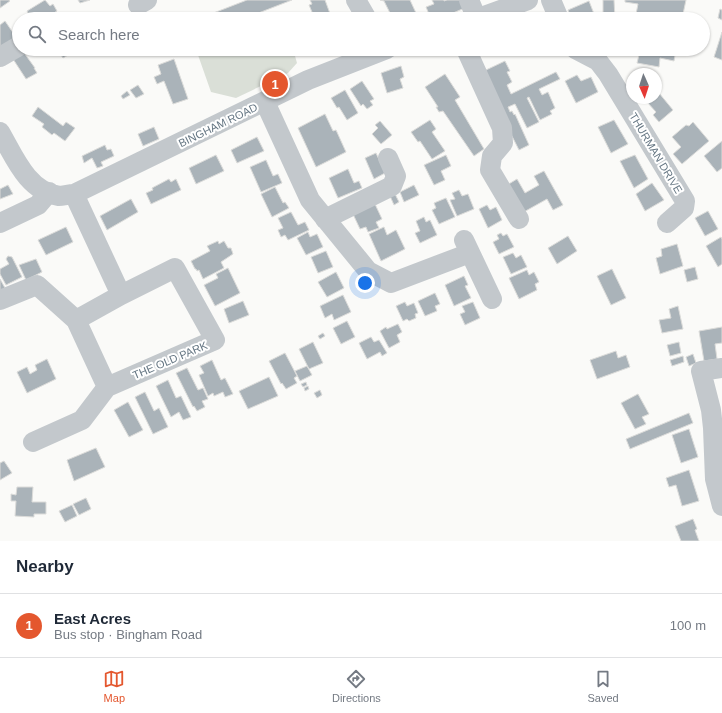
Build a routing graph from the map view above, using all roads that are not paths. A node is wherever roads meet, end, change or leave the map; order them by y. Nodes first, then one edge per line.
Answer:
1 (356, 0) edge
2 (469, 0) edge
3 (528, 0) edge
4 (552, 0) edge
5 (363, 12) edge
6 (473, 12) edge
7 (495, 12) edge
8 (556, 12) edge
9 (12, 50) edge
10 (368, 56) edge
11 (469, 56) edge
12 (588, 56) edge
13 (0, 57) edge
14 (264, 102) junction
15 (0, 132) edge
16 (388, 158) dead end
17 (48, 192) junction
18 (74, 194) junction
19 (325, 219) junction
20 (519, 219) dead end
21 (0, 223) edge
22 (667, 223) dead end
23 (121, 295) junction
24 (492, 299) dead end
25 (0, 300) edge
26 (76, 320) junction
27 (722, 368) edge
28 (107, 387) junction
29 (33, 442) dead end
30 (722, 506) edge

1 - 5 street
2 - 6 street
3 - 7 street
4 - 8 street
9 - 13 street
10 - 14 street, BINGHAM ROAD
11 - 20 street
12 - 22 street, THURMAN DRIVE
14 - 18 street, BINGHAM ROAD
14 - 19 street
15 - 17 street
16 - 19 street
17 - 18 street, BINGHAM ROAD
17 - 21 street
18 - 23 street
19 - 24 street
23 - 26 street, THE OLD PARK
23 - 28 street, THE OLD PARK
25 - 26 street
26 - 28 street
27 - 30 street
28 - 29 street

